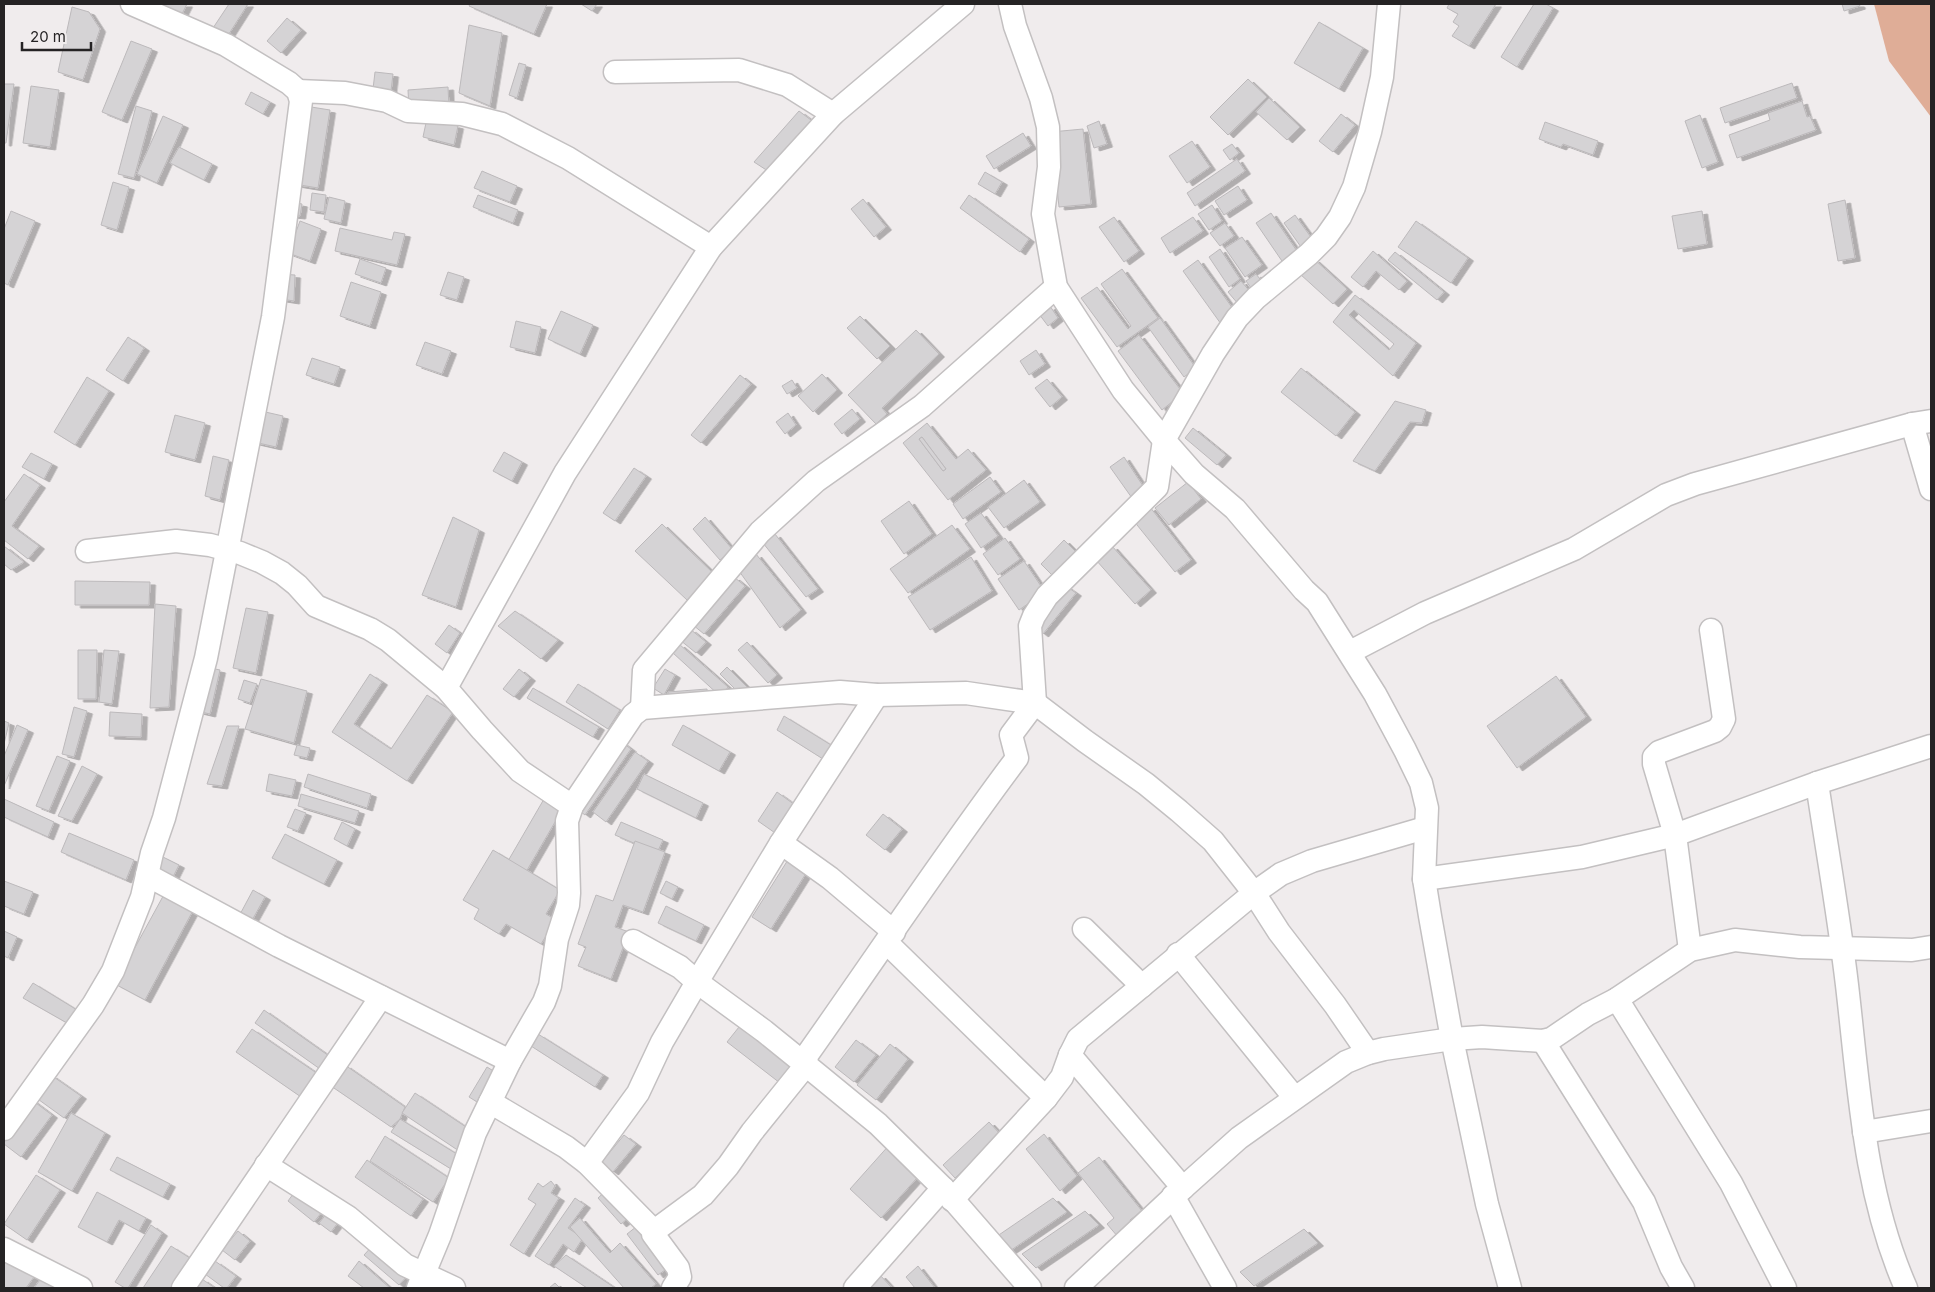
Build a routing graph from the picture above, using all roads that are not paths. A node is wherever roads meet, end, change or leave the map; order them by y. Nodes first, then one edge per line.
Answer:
1 (132, 4) edge
2 (963, 4) edge
3 (1010, 4) edge
4 (1389, 4) edge
5 (615, 72) dead end
6 (298, 91) junction
7 (834, 114) junction
8 (711, 247) junction
9 (1056, 287) junction
10 (1922, 423) edge
11 (1164, 440) junction
12 (1931, 489) edge
13 (226, 550) junction
14 (87, 551) dead end
15 (1711, 630) dead end
16 (1350, 652) junction
17 (446, 688) junction
18 (877, 695) junction
19 (1035, 703) junction
20 (642, 708) junction
21 (1931, 746) edge
22 (1817, 783) junction
23 (572, 806) junction
24 (1424, 828) junction
25 (1675, 834) junction
26 (781, 843) junction
27 (147, 875) junction
28 (1424, 880) junction
29 (1254, 893) junction
30 (1084, 929) dead end
31 (890, 938) junction
32 (633, 941) dead end
33 (1931, 947) edge
34 (1843, 948) junction
35 (1690, 950) junction
36 (1178, 954) junction
37 (697, 982) junction
38 (1142, 986) junction
39 (381, 997) junction
40 (1617, 999) junction
41 (1452, 1039) junction
42 (1543, 1041) junction
43 (1368, 1053) junction
44 (1070, 1055) junction
45 (510, 1061) junction
46 (806, 1065) junction
47 (1046, 1098) junction
48 (1294, 1098) junction
49 (490, 1102) junction
50 (1931, 1121) edge
51 (4, 1129) edge
52 (1864, 1132) junction
53 (587, 1163) junction
54 (266, 1165) junction
55 (1178, 1192) junction
56 (948, 1194) junction
57 (654, 1229) junction
58 (4, 1249) edge
59 (422, 1281) edge
60 (79, 1288) edge
61 (183, 1288) edge
62 (454, 1288) edge
63 (673, 1288) edge
64 (854, 1288) edge
65 (1030, 1288) edge
66 (1076, 1288) edge
67 (1225, 1288) edge
68 (1510, 1288) edge
69 (1683, 1288) edge
70 (1785, 1288) edge
71 (1906, 1288) edge

1 - 6 street
2 - 7 street
3 - 9 street
4 - 11 street
5 - 7 street
6 - 8 street
6 - 13 street
7 - 8 street
8 - 17 street
9 - 11 street
9 - 20 street
10 - 12 street
10 - 16 street
11 - 16 street
11 - 19 street
13 - 14 street
13 - 17 street
13 - 27 street
15 - 25 street
16 - 24 street
17 - 23 street
18 - 19 street
18 - 20 street
18 - 26 street
19 - 29 street
19 - 31 street
20 - 23 street
21 - 22 street
22 - 25 street
22 - 34 street
23 - 45 street
24 - 28 street
24 - 29 street
25 - 28 street
25 - 35 street
26 - 31 street
26 - 37 street
27 - 39 street
27 - 51 street
28 - 41 street
29 - 36 street
29 - 43 street
30 - 38 street
31 - 46 street
31 - 47 street
32 - 37 street
33 - 34 street
34 - 35 street
34 - 52 street
35 - 40 street
36 - 38 street
36 - 48 street
37 - 46 street
37 - 53 street
38 - 44 street
39 - 45 street
39 - 54 street
40 - 42 street
40 - 70 street
41 - 42 street
41 - 43 street
41 - 68 street
42 - 69 street
43 - 48 street
44 - 47 street
44 - 55 street
45 - 49 street
46 - 56 street
46 - 57 street
47 - 56 street
48 - 55 street
49 - 53 street
49 - 59 street
50 - 52 street
52 - 71 street
53 - 57 street
54 - 59 street
54 - 61 street
55 - 66 street
55 - 67 street
56 - 64 street
56 - 65 street
57 - 63 street
58 - 60 street
59 - 62 street

